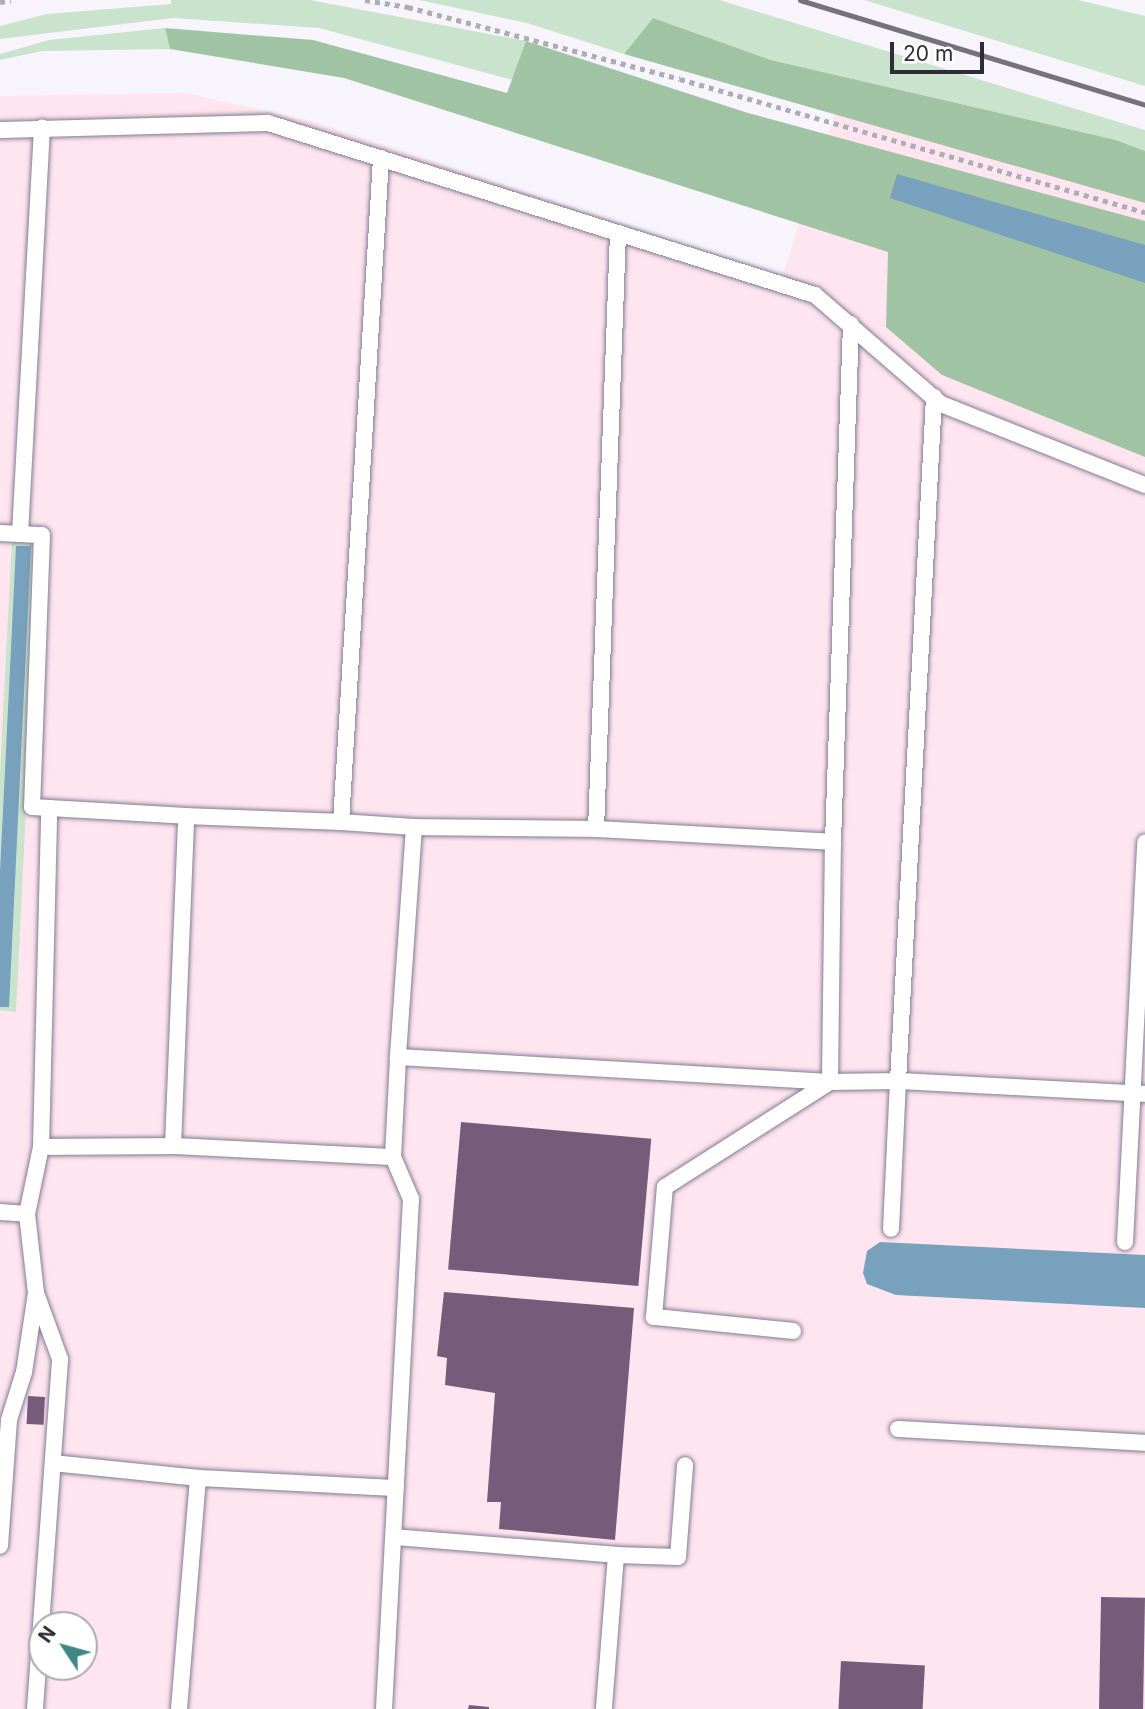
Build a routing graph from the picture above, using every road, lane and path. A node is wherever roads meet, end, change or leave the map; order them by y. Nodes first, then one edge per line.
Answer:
1 (11, 0) edge
2 (365, 0) edge
3 (0, 2) edge
4 (42, 128) junction
5 (0, 130) edge
6 (381, 158) junction
7 (1145, 212) edge
8 (618, 233) junction
9 (851, 324) junction
10 (934, 397) junction
11 (1145, 485) edge
12 (0, 533) edge
13 (20, 534) junction
14 (49, 808) junction
15 (186, 816) junction
16 (341, 822) junction
17 (414, 827) junction
18 (596, 829) junction
19 (833, 842) junction
20 (1145, 843) edge
21 (398, 1057) junction
22 (898, 1081) junction
23 (830, 1082) junction
24 (1138, 1094) edge
25 (173, 1146) junction
26 (41, 1147) junction
27 (393, 1157) junction
28 (0, 1212) edge
29 (27, 1214) junction
30 (891, 1228) dead end
31 (1125, 1242) dead end
32 (36, 1293) junction
33 (793, 1331) dead end
34 (898, 1429) dead end
35 (1145, 1443) edge
36 (53, 1463) junction
37 (685, 1465) dead end
38 (198, 1478) junction
39 (396, 1488) junction
40 (394, 1537) junction
41 (0, 1546) edge
42 (616, 1555) junction
43 (35, 1709) edge
44 (178, 1709) edge
45 (384, 1709) edge
46 (604, 1709) edge

1 - 3 path
2 - 7 path
4 - 5 lane
4 - 6 lane
4 - 13 lane
6 - 8 lane
6 - 16 lane
8 - 9 lane
8 - 18 lane
9 - 10 lane
9 - 19 lane
10 - 11 lane
10 - 22 lane
12 - 13 lane
13 - 14 lane
14 - 15 lane
14 - 26 lane
15 - 16 lane
15 - 25 lane
16 - 17 lane
17 - 18 lane
17 - 21 lane
18 - 19 lane
19 - 23 lane
20 - 24 lane
21 - 23 lane
21 - 27 lane
22 - 23 lane
22 - 24 lane
22 - 30 lane
23 - 33 lane
24 - 31 lane
25 - 26 lane
25 - 27 lane
26 - 29 lane
27 - 39 lane
28 - 29 lane
29 - 32 lane
32 - 36 lane
32 - 41 lane
34 - 35 lane
36 - 38 lane
36 - 43 lane
37 - 42 lane
38 - 39 lane
38 - 44 lane
39 - 40 lane
40 - 42 lane
40 - 45 lane
42 - 46 lane

